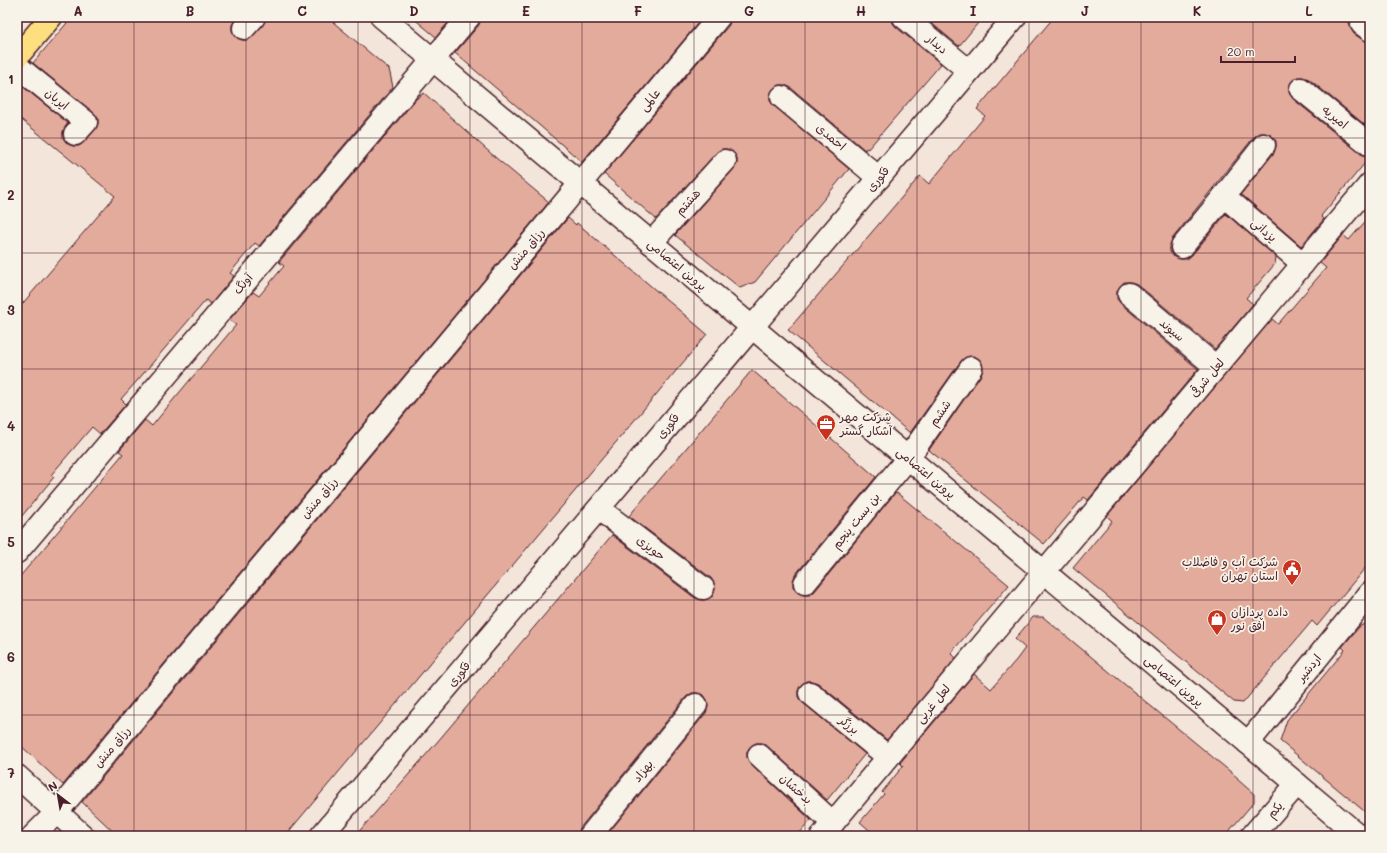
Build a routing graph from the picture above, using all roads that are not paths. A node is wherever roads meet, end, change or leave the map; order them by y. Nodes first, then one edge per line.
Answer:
1 (51, 17) edge
2 (382, 17) edge
3 (469, 17) edge
4 (719, 17) edge
5 (904, 17) edge
6 (1015, 17) edge
7 (17, 57) edge
8 (433, 60) junction
9 (17, 66) edge
10 (969, 71) junction
11 (1301, 89) dead end
12 (782, 97) dead end
13 (75, 134) dead end
14 (1264, 145) dead end
15 (1370, 145) edge
16 (725, 161) dead end
17 (879, 178) junction
18 (581, 183) junction
19 (1370, 184) edge
20 (1224, 196) junction
21 (651, 243) junction
22 (1182, 247) dead end
23 (1303, 264) junction
24 (1129, 294) dead end
25 (752, 327) junction
26 (1216, 367) junction
27 (971, 368) dead end
28 (908, 458) junction
29 (598, 509) junction
30 (17, 552) edge
31 (1044, 572) junction
32 (805, 583) dead end
33 (703, 588) dead end
34 (1370, 593) edge
35 (810, 693) dead end
36 (696, 705) dead end
37 (1248, 743) junction
38 (759, 755) dead end
39 (888, 758) junction
40 (17, 776) edge
41 (1297, 784) junction
42 (57, 812) junction
43 (828, 829) edge
44 (33, 836) edge
45 (83, 836) edge
46 (321, 836) edge
47 (590, 836) edge
48 (1252, 836) edge
49 (1359, 836) edge

1 - 7 main road
2 - 8 street, پروین اعتصامی
3 - 8 street, آونگ
4 - 18 street, عالمی
5 - 10 street, دیدار
6 - 10 street, فکوری
8 - 18 street, پروین اعتصامی
8 - 30 street, آونگ
9 - 13 street, ایربان
10 - 17 street, فکوری
11 - 15 street, امیریه
12 - 17 street, احمدی
14 - 20 street
16 - 21 street, هشتم
17 - 25 street, فکوری
18 - 21 street, پروین اعتصامی
18 - 42 street, رزاق منش
19 - 23 street, لعل شرقی
20 - 22 street
20 - 23 street, یزدانی
21 - 25 street, پروین اعتصامی
23 - 26 street, لعل شرقی
24 - 26 street, سیوند
25 - 28 street, پروین اعتصامی
25 - 29 street, فکوری
26 - 31 street, لعل شرقی
27 - 28 street, ششم
28 - 31 street, پروین اعتصامی
28 - 32 street, بن بست پنجم
29 - 33 street, حویزی
29 - 46 street, فکوری
31 - 37 street, پروین اعتصامی
31 - 39 street, لعل غربی
34 - 37 street, اردشیر
35 - 39 street, برزگر
36 - 47 street, بهزاد
37 - 41 street, پروین اعتصامی
38 - 43 street, بدخشان
39 - 43 street, لعل غربی
40 - 42 street
41 - 48 street, یکم
41 - 49 street, پروین اعتصامی
42 - 44 street, رزاق منش
42 - 45 street

